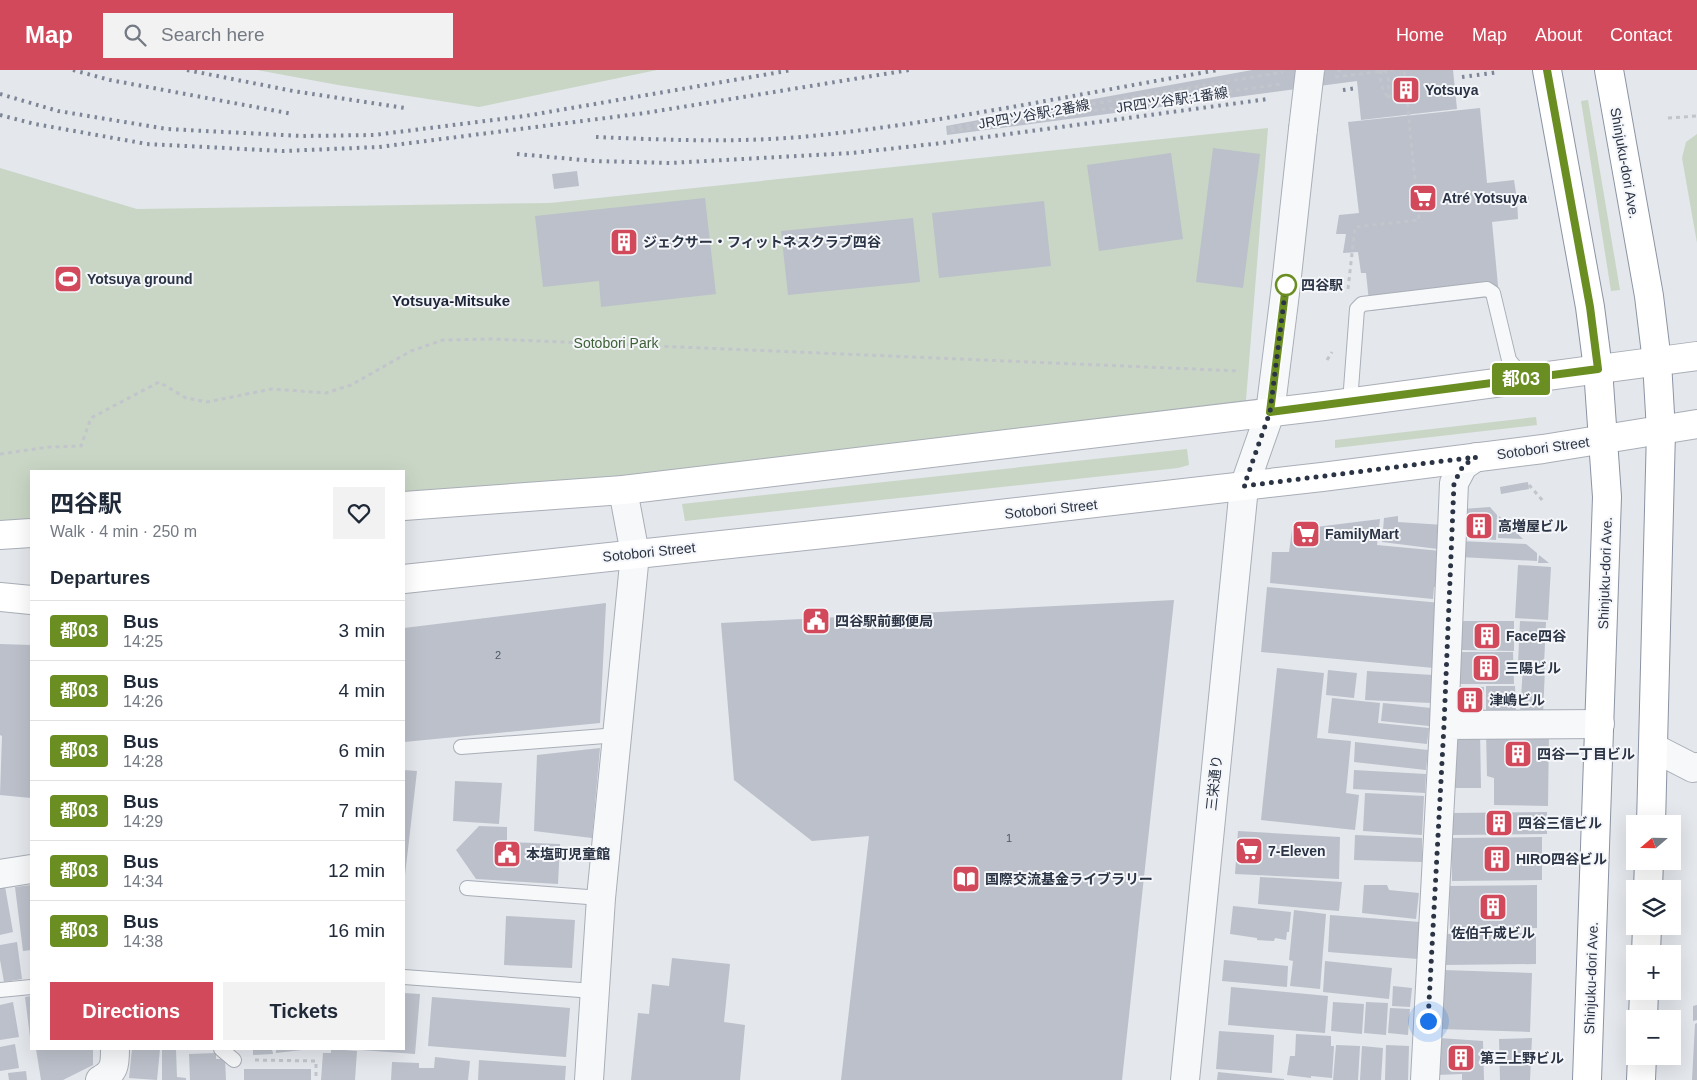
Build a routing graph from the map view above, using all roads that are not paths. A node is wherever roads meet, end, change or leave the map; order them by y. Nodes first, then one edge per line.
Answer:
1 (1547, 70) edge
2 (1310, 73) edge
3 (1612, 82) edge
4 (1697, 356) edge
5 (1657, 362) junction
6 (1598, 369) junction
7 (1542, 376) junction
8 (1350, 402) junction
9 (1270, 412) junction
10 (1697, 424) edge
11 (1661, 431) junction
12 (1603, 440) junction
13 (1476, 457) junction
14 (1244, 486) junction
15 (623, 490) junction
16 (405, 506) edge
17 (30, 533) edge
18 (0, 535) edge
19 (636, 554) junction
20 (405, 579) edge
21 (0, 597) edge
22 (30, 600) edge
23 (1600, 724) junction
24 (1444, 725) junction
25 (618, 735) junction
26 (461, 747) dead end
27 (1654, 748) junction
28 (1697, 766) edge
29 (1651, 815) edge
30 (30, 869) edge
31 (0, 874) edge
32 (467, 888) dead end
33 (602, 898) junction
34 (405, 977) edge
35 (30, 987) edge
36 (0, 990) edge
37 (594, 991) junction
38 (115, 1050) edge
39 (222, 1050) edge
40 (234, 1060) road end
41 (1642, 1065) edge
42 (100, 1080) edge
43 (589, 1080) edge
44 (1185, 1080) edge
45 (1425, 1080) edge
46 (1587, 1080) edge
47 (1641, 1080) edge

1 - 6 main road, Shinjuku-dori Ave.
2 - 9 street, 三栄通り, bridge
3 - 5 main road, Shinjuku-dori Ave.
4 - 5 main road
5 - 6 main road
5 - 11 main road, Shinjuku-dori Ave.
6 - 7 main road
6 - 12 main road, Shinjuku-dori Ave.
7 - 8 main road
7 - 8 lane
8 - 9 main road
9 - 14 street, 三栄通り
9 - 15 main road
10 - 11 main road, Sotobori Street
11 - 12 main road, Sotobori Street
11 - 27 main road, Shinjuku-dori Ave.
12 - 13 main road, Sotobori Street
12 - 23 main road, Shinjuku-dori Ave.
13 - 14 main road, Sotobori Street
13 - 24 street
14 - 19 main road, Sotobori Street
14 - 44 street, 三栄通り
15 - 16 main road
15 - 19 street
17 - 18 main road
19 - 20 main road, Sotobori Street
19 - 25 street
21 - 22 main road
23 - 24 street
23 - 46 main road, Shinjuku-dori Ave.
24 - 45 street
25 - 26 lane
25 - 33 street
27 - 28 street
27 - 29 main road, Shinjuku-dori Ave.
30 - 31 street
32 - 33 lane
33 - 37 street
34 - 37 lane
35 - 36 lane
37 - 43 street
38 - 42 street
39 - 40 lane
41 - 47 main road

